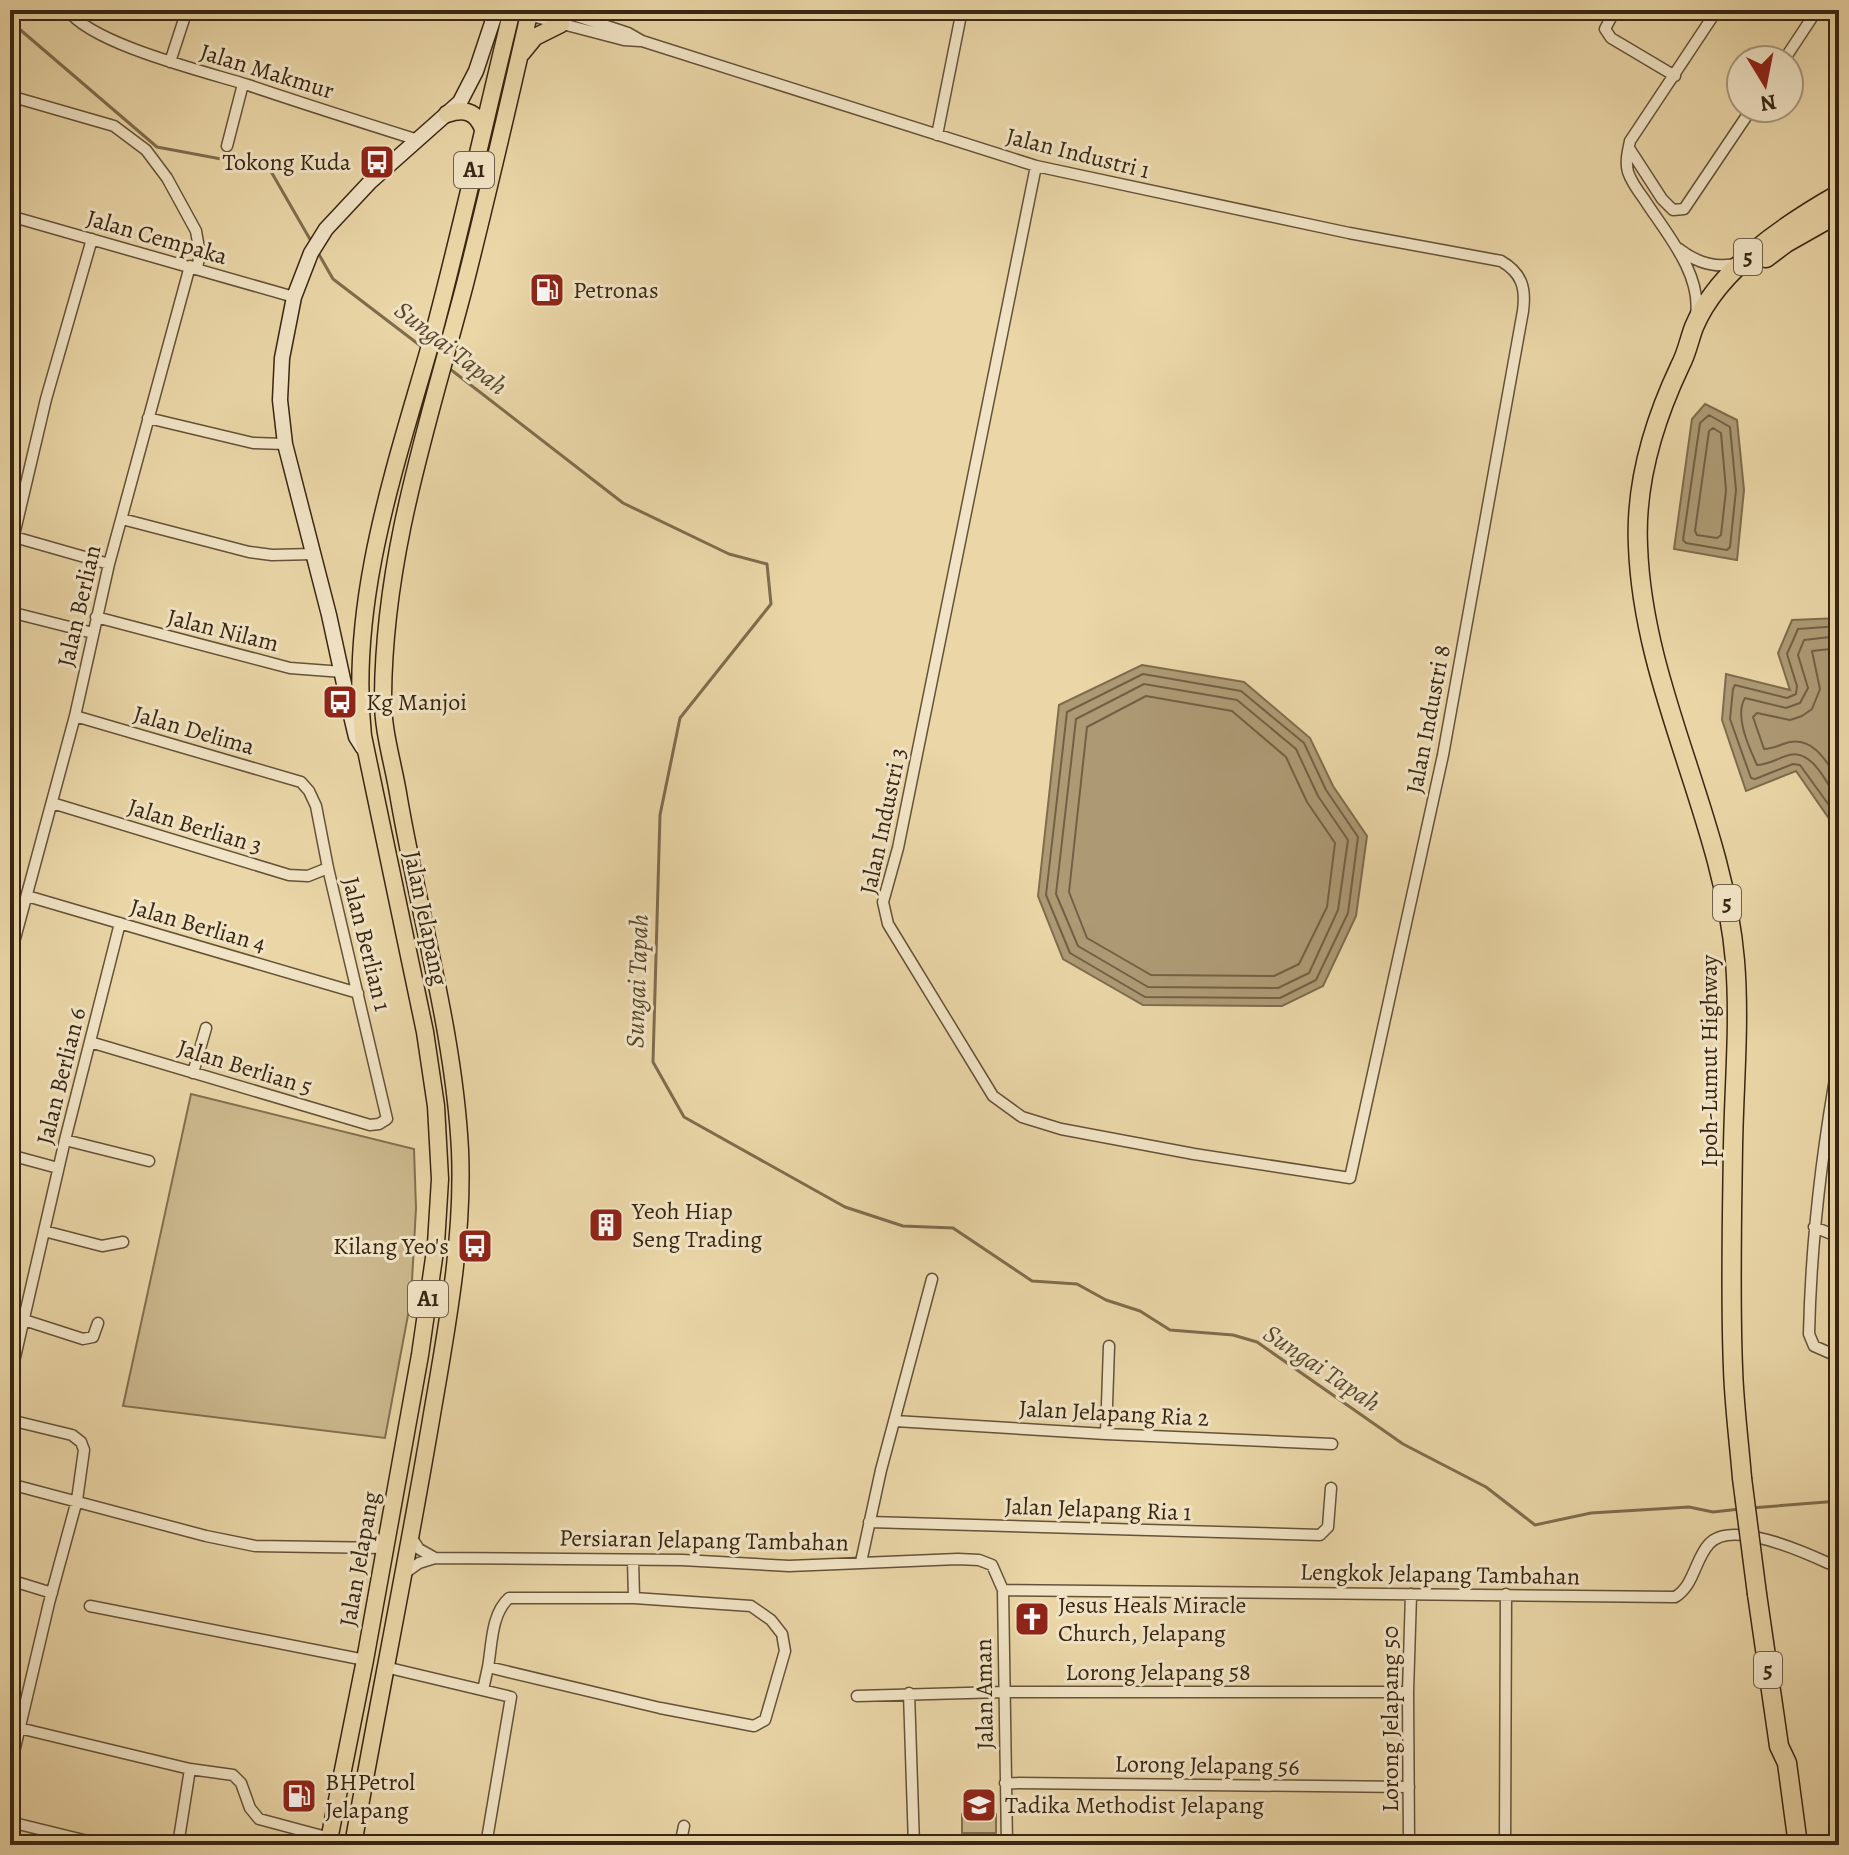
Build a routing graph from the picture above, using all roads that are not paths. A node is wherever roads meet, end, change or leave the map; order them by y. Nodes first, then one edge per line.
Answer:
1 (68, 10) edge
2 (187, 10) edge
3 (484, 10) edge
4 (962, 10) edge
5 (1615, 10) edge
6 (1717, 10) edge
7 (1817, 10) edge
8 (520, 12) edge
9 (563, 14) edge
10 (1795, 44) edge
11 (519, 57) junction
12 (170, 62) junction
13 (1675, 76) junction
14 (243, 84) junction
15 (10, 96) edge
16 (447, 114) junction
17 (1741, 124) edge
18 (483, 129) junction
19 (937, 135) junction
20 (418, 140) junction
21 (227, 146) dead end
22 (1629, 148) junction
23 (1036, 166) junction
24 (1839, 194) edge
25 (1839, 213) edge
26 (10, 216) edge
27 (92, 239) junction
28 (1674, 245) junction
29 (1742, 262) junction
30 (194, 267) junction
31 (1513, 267) joint
32 (294, 297) junction
33 (1694, 328) junction
34 (1689, 348) junction
35 (148, 418) junction
36 (285, 444) junction
37 (122, 519) junction
38 (12, 537) edge
39 (10, 552) edge
40 (314, 554) junction
41 (109, 564) junction
42 (10, 612) edge
43 (96, 617) junction
44 (93, 633) junction
45 (362, 657) junction
46 (343, 672) junction
47 (382, 702) junction
48 (75, 716) junction
49 (366, 751) junction
50 (301, 782) joint
51 (52, 803) junction
52 (328, 868) junction
53 (27, 896) junction
54 (120, 923) junction
55 (10, 957) edge
56 (358, 993) junction
57 (206, 1028) dead end
58 (90, 1042) junction
59 (1839, 1057) edge
60 (193, 1073) junction
61 (1834, 1113) edge
62 (387, 1119) joint
63 (65, 1140) junction
64 (10, 1155) edge
65 (149, 1161) dead end
66 (58, 1168) junction
67 (1350, 1178) joint
68 (1814, 1227) junction
69 (44, 1231) junction
70 (1839, 1237) edge
71 (123, 1242) dead end
72 (932, 1279) dead end
73 (24, 1320) junction
74 (98, 1323) dead end
75 (1109, 1346) dead end
76 (1839, 1357) edge
77 (10, 1379) edge
78 (10, 1420) edge
79 (895, 1421) junction
80 (1106, 1434) junction
81 (1332, 1444) dead end
82 (10, 1484) edge
83 (1331, 1488) dead end
84 (77, 1500) junction
85 (869, 1522) junction
86 (411, 1537) junction
87 (386, 1548) junction
88 (435, 1558) junction
89 (633, 1560) junction
90 (861, 1562) junction
91 (1839, 1565) edge
92 (405, 1573) junction
93 (10, 1580) edge
94 (1003, 1590) junction
95 (52, 1593) junction
96 (1411, 1594) junction
97 (1506, 1594) junction
98 (634, 1598) junction
99 (90, 1606) dead end
100 (365, 1660) junction
101 (385, 1667) junction
102 (488, 1667) junction
103 (483, 1690) junction
104 (1003, 1692) junction
105 (1408, 1692) junction
106 (909, 1693) junction
107 (857, 1696) dead end
108 (19, 1728) junction
109 (1779, 1746) junction
110 (10, 1769) edge
111 (190, 1769) junction
112 (1005, 1783) junction
113 (1409, 1787) junction
114 (10, 1822) edge
115 (684, 1826) dead end
116 (329, 1841) edge
117 (104, 1845) edge
118 (178, 1845) edge
119 (353, 1845) edge
120 (486, 1845) edge
121 (680, 1845) edge
122 (914, 1845) edge
123 (1007, 1845) edge
124 (1409, 1845) edge
125 (1505, 1845) edge
126 (1789, 1845) edge
127 (1798, 1845) edge

1 - 12 street, Jalan Makmur
2 - 12 street
3 - 16 street
4 - 19 street
5 - 13 street
6 - 13 street
7 - 10 street
8 - 9 street, Jalan Industri 1
8 - 11 main road, Jalan Jelapang / A1
8 - 16 street
8 - 18 main road, Jalan Jelapang / A1
9 - 11 main road
9 - 19 street, Jalan Industri 1
11 - 47 main road, Jalan Jelapang / A1
12 - 14 street, Jalan Makmur
13 - 22 street
14 - 20 street, Jalan Makmur
14 - 21 street
15 - 30 street, Jalan Berlian
16 - 18 main road
16 - 20 street
17 - 22 street
18 - 45 main road, Jalan Jelapang / A1
19 - 23 street, Jalan Industri 1
20 - 32 street
22 - 28 street
23 - 31 street, Jalan Industri 1
23 - 67 street, Jalan Industri 3
24 - 29 highway, Ipoh-Lumut Highway / 5
25 - 34 highway, Ipoh-Lumut Highway / 5
26 - 27 street, Jalan Cempaka
27 - 30 street, Jalan Cempaka
27 - 38 street
28 - 29 street
28 - 33 street
29 - 33 highway, Ipoh-Lumut Highway / 5
30 - 32 street, Jalan Cempaka
30 - 35 street, Jalan Berlian
31 - 67 street, Jalan Industri 8
32 - 36 street
33 - 34 highway, Ipoh-Lumut Highway / 5
34 - 109 highway, Ipoh-Lumut Highway / 5, bridge
35 - 36 street
35 - 37 street, Jalan Berlian
36 - 40 street
37 - 40 street
37 - 41 street, Jalan Berlian
38 - 39 street
38 - 41 street
40 - 46 street
41 - 43 street, Jalan Berlian
42 - 44 street
43 - 44 street, Jalan Berlian
43 - 46 street, Jalan Nilam
44 - 48 street, Jalan Berlian
45 - 47 main road
45 - 49 main road, Jalan Jelapang / A1
46 - 49 street
47 - 49 main road
47 - 86 main road, Jalan Jelapang / A1
48 - 50 street, Jalan Delima
48 - 51 street, Jalan Berlian
49 - 87 main road, Jalan Jelapang / A1
50 - 52 street, Jalan Berlian 1
51 - 52 street, Jalan Berlian 3
51 - 53 street, Jalan Berlian
52 - 56 street, Jalan Berlian 1
53 - 54 street, Jalan Berlian 4
53 - 55 street, Jalan Berlian
54 - 56 street, Jalan Berlian 4
54 - 58 street, Jalan Berlian 6
56 - 62 street, Jalan Berlian 1
57 - 60 street
58 - 60 street, Jalan Berlian 5
58 - 63 street, Jalan Berlian 6
59 - 61 street
60 - 62 street, Jalan Berlian 5
61 - 68 street
63 - 65 street
63 - 66 street, Jalan Berlian 6
64 - 66 street
66 - 69 street, Jalan Berlian 6
68 - 70 street
68 - 76 street
69 - 71 street
69 - 73 street, Jalan Berlian 6
72 - 79 street
73 - 74 street
73 - 77 street, Jalan Berlian 6
75 - 80 street
78 - 84 street
79 - 80 street, Jalan Jelapang Ria 2
79 - 85 street
80 - 81 street, Jalan Jelapang Ria 2
82 - 84 street
83 - 85 street, Jalan Jelapang Ria 1
84 - 87 street
84 - 95 street
85 - 90 street
86 - 88 street
86 - 92 main road, Jalan Jelapang / A1
87 - 100 main road, Jalan Jelapang / A1
88 - 89 street, Persiaran Jelapang Tambahan
88 - 92 street, Persiaran Jelapang Tambahan
89 - 90 street, Persiaran Jelapang Tambahan
89 - 98 street
90 - 94 street, Persiaran Jelapang Tambahan
91 - 97 street, Lengkok Jelapang Tambahan
92 - 101 main road, Jalan Jelapang / A1
93 - 95 street
94 - 96 street, Lengkok Jelapang Tambahan
94 - 104 street, Jalan Aman
95 - 108 street
96 - 97 street, Lengkok Jelapang Tambahan
96 - 105 street, Lorong Jelapang 50
97 - 125 street
98 - 102 street
98 - 102 street
99 - 100 street
100 - 116 main road, Jalan Jelapang / A1
101 - 103 street
101 - 119 main road, Jalan Jelapang / A1
102 - 103 street
103 - 120 street
104 - 105 street, Lorong Jelapang 58
104 - 106 street, Lorong Jelapang 58
104 - 112 street, Jalan Aman
105 - 113 street, Lorong Jelapang 50
106 - 107 street, Lorong Jelapang 58
106 - 122 street
108 - 110 street
108 - 111 street
109 - 126 highway, Ipoh-Lumut Highway / 5
109 - 127 highway, Ipoh-Lumut Highway / 5
111 - 116 street
111 - 118 street
112 - 113 street, Lorong Jelapang 56
112 - 123 street, Jalan Aman
113 - 124 street, Lorong Jelapang 50
114 - 117 street
115 - 121 street

